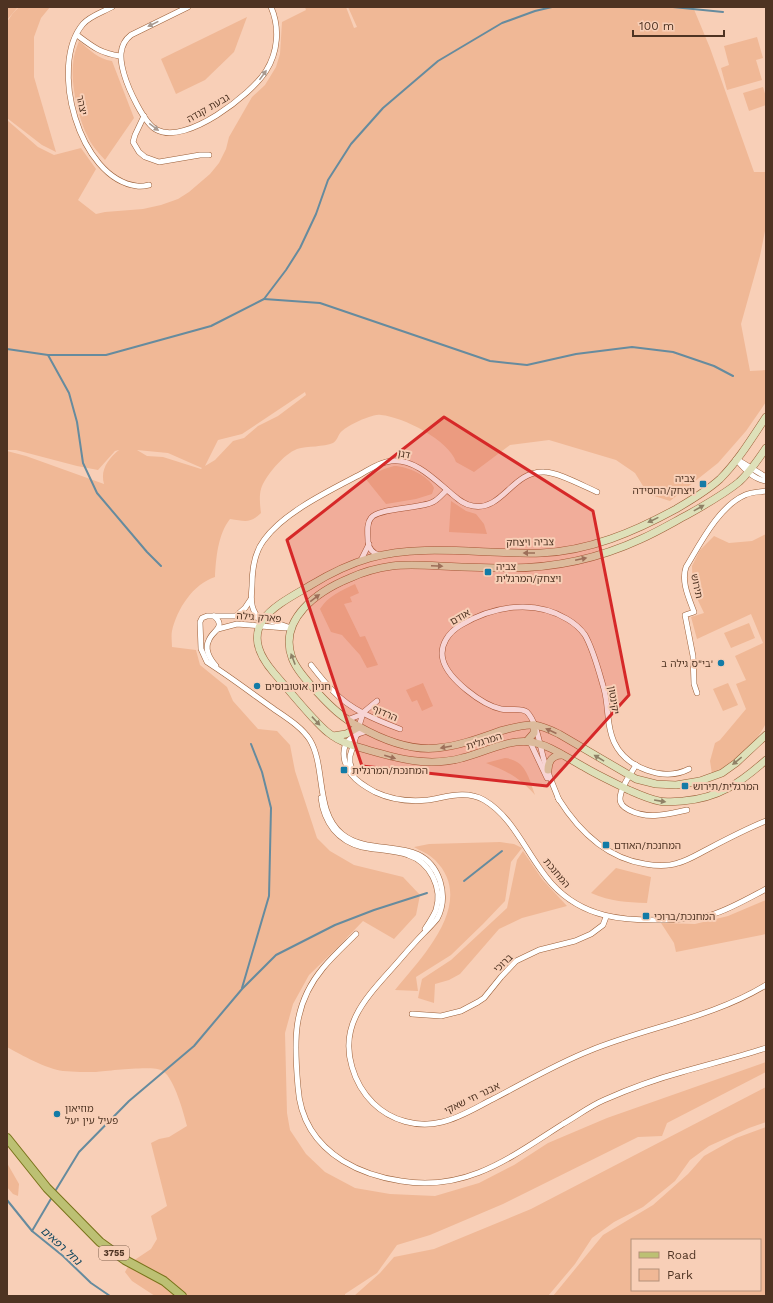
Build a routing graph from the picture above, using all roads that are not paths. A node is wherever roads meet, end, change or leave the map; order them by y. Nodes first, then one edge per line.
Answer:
1 (112, 7) edge
2 (188, 7) edge
3 (271, 7) edge
4 (77, 35) junction
5 (120, 56) junction
6 (144, 116) junction
7 (209, 155) dead end
8 (149, 186) dead end
9 (766, 417) edge
10 (766, 448) edge
11 (736, 459) junction
12 (750, 470) junction
13 (766, 477) edge
14 (766, 481) edge
15 (447, 490) junction
16 (766, 491) edge
17 (597, 492) dead end
18 (369, 544) junction
19 (380, 555) junction
20 (361, 560) junction
21 (251, 599) junction
22 (238, 615) junction
23 (214, 616) junction
24 (562, 616) joint
25 (261, 618) junction
26 (260, 626) junction
27 (291, 628) junction
28 (218, 629) junction
29 (201, 630) junction
30 (213, 634) junction
31 (311, 665) dead end
32 (219, 670) junction
33 (697, 694) dead end
34 (377, 701) dead end
35 (526, 711) junction
36 (363, 713) junction
37 (347, 720) junction
38 (524, 725) junction
39 (534, 725) junction
40 (359, 727) junction
41 (400, 729) dead end
42 (367, 731) junction
43 (357, 735) junction
44 (766, 735) edge
45 (332, 736) junction
46 (529, 741) junction
47 (350, 744) junction
48 (540, 744) junction
49 (562, 755) junction
50 (766, 760) edge
51 (636, 765) junction
52 (689, 769) dead end
53 (548, 770) junction
54 (630, 776) junction
55 (623, 788) junction
56 (559, 800) junction
57 (687, 810) dead end
58 (766, 820) edge
59 (766, 889) edge
60 (606, 917) junction
61 (356, 934) dead end
62 (766, 984) edge
63 (412, 1014) dead end
64 (766, 1048) edge
65 (7, 1138) edge
66 (182, 1296) edge

1 - 4 street, יצהר
2 -> 5 street
6 -> 3 street, גבעת קנדה
4 - 5 street
4 - 8 street, יצהר
5 - 6 street, גבעת קנדה
6 - 7 street
9 - 11 street, צביה ויצחק
10 - 12 street
11 - 12 street
11 -> 19 street, צביה ויצחק
12 - 13 street
12 - 14 street
27 -> 12 street
15 - 17 street, דגן
15 - 18 street
15 - 21 street, דגן
16 - 33 street, תירוש
18 - 19 street
18 - 20 street
19 - 20 street, צביה ויצחק
20 - 25 street, צביה ויצחק
21 - 22 street
21 - 25 street, דגן
22 - 23 street, פארק גילה
22 - 25 street, פארק גילה
23 - 28 street
23 - 29 street
24 - 35 street, אודם
24 - 51 street, יקינטון
25 - 26 street, המרגלית
25 - 27 street, פארק גילה
26 - 27 street, פארק גילה
26 - 28 street, פארק גילה
26 -> 45 street, המרגלית
37 -> 27 street, המרגלית
28 - 30 street
29 - 30 street
29 - 32 street, אבנר חי שאקי
30 - 32 street, אבנר חי שאקי
31 - 36 street, הרדוף
32 - 62 street, אבנר חי שאקי
34 - 36 street, הרדוף
35 - 38 street
35 - 39 street
36 - 37 street, הרדוף
36 - 40 street, הרדוף
36 - 41 street, הרדוף
37 - 40 street, המרגלית
38 - 39 street, המרגלית
38 -> 42 street, המרגלית
39 - 46 street
39 - 48 street
54 -> 39 street, המרגלית
40 - 42 street, המרגלית
40 - 43 street
40 - 45 street
42 - 43 street
43 - 47 street
44 -> 54 street, המרגלית
45 - 47 street, המרגלית
47 -> 46 street, המרגלית
46 - 48 street, המרגלית
46 - 56 street
47 - 60 street, המחנכת
48 - 49 street, המרגלית
48 - 53 street
49 - 53 street
49 - 55 street, המרגלית
55 -> 50 street, המרגלית
51 - 52 street
51 - 54 street
53 - 56 street
54 - 55 street
55 - 57 street
56 - 58 street
59 - 60 street, המחנכת
60 - 63 street, ברוכי
61 - 64 street
65 - 66 main road, 3755

